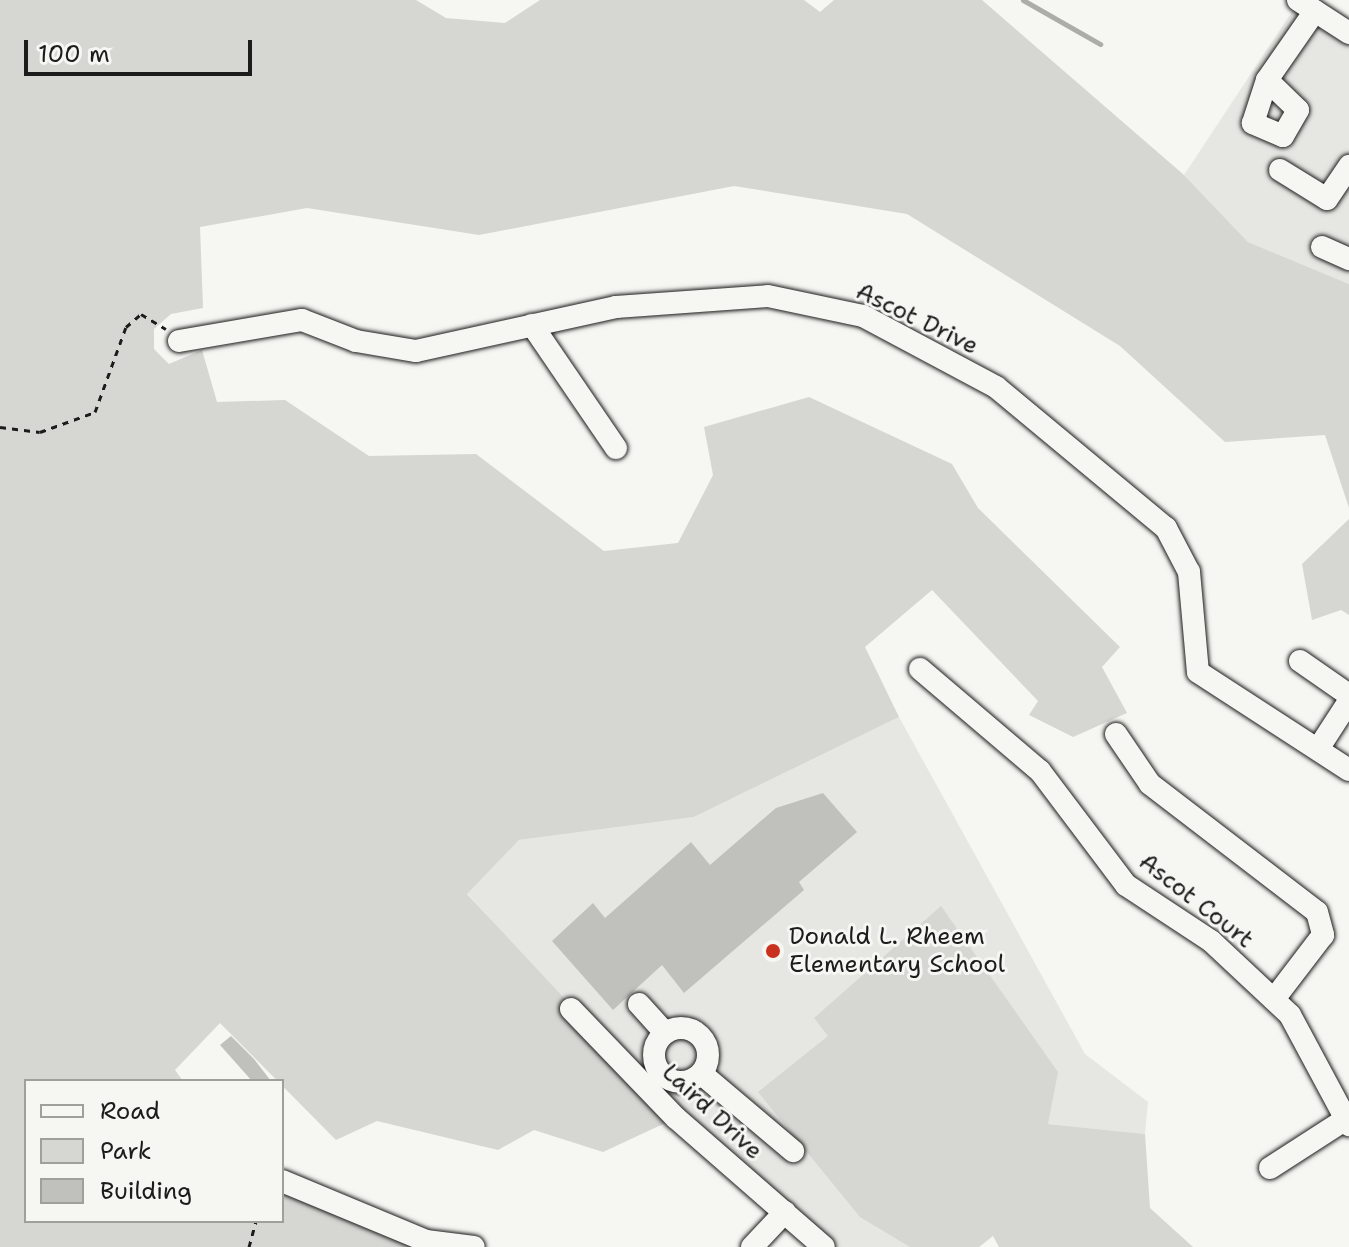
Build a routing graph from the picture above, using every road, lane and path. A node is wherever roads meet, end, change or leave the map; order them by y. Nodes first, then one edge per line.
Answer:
1 (1306, 5) edge
2 (1349, 33) edge
3 (1267, 80) dead end
4 (1349, 166) edge
5 (1280, 170) dead end
6 (1322, 247) dead end
7 (1349, 259) edge
8 (532, 325) junction
9 (179, 341) joint
10 (0, 427) edge
11 (616, 448) dead end
12 (1300, 661) dead end
13 (920, 669) dead end
14 (1349, 698) edge
15 (1116, 734) dead end
16 (1318, 749) junction
17 (1349, 770) edge
18 (1274, 999) junction
19 (639, 1004) dead end
20 (571, 1009) dead end
21 (665, 1033) junction
22 (694, 1080) junction
23 (676, 1118) junction
24 (1347, 1122) edge
25 (793, 1151) dead end
26 (1270, 1168) dead end
27 (284, 1182) edge
28 (785, 1212) junction
29 (255, 1223) edge
30 (249, 1247) edge
31 (474, 1247) edge
32 (752, 1247) edge
33 (824, 1247) edge

1 - 2 street
1 - 3 street
4 - 5 street
6 - 7 street
8 - 9 street, Ascot Drive
8 - 11 street
8 - 16 street, Ascot Drive
9 - 10 path
12 - 14 street
13 - 18 street, Ascot Court
14 - 16 street
15 - 18 street
16 - 17 street, Ascot Drive
18 - 24 street, Ascot Court
19 - 21 street
20 - 23 street, Laird Drive
21 - 22 street
21 - 22 street
22 - 23 street
22 - 25 street
23 - 28 street, Laird Drive
24 - 26 street
27 - 31 street
28 - 32 street
28 - 33 street, Laird Drive
29 - 30 path

